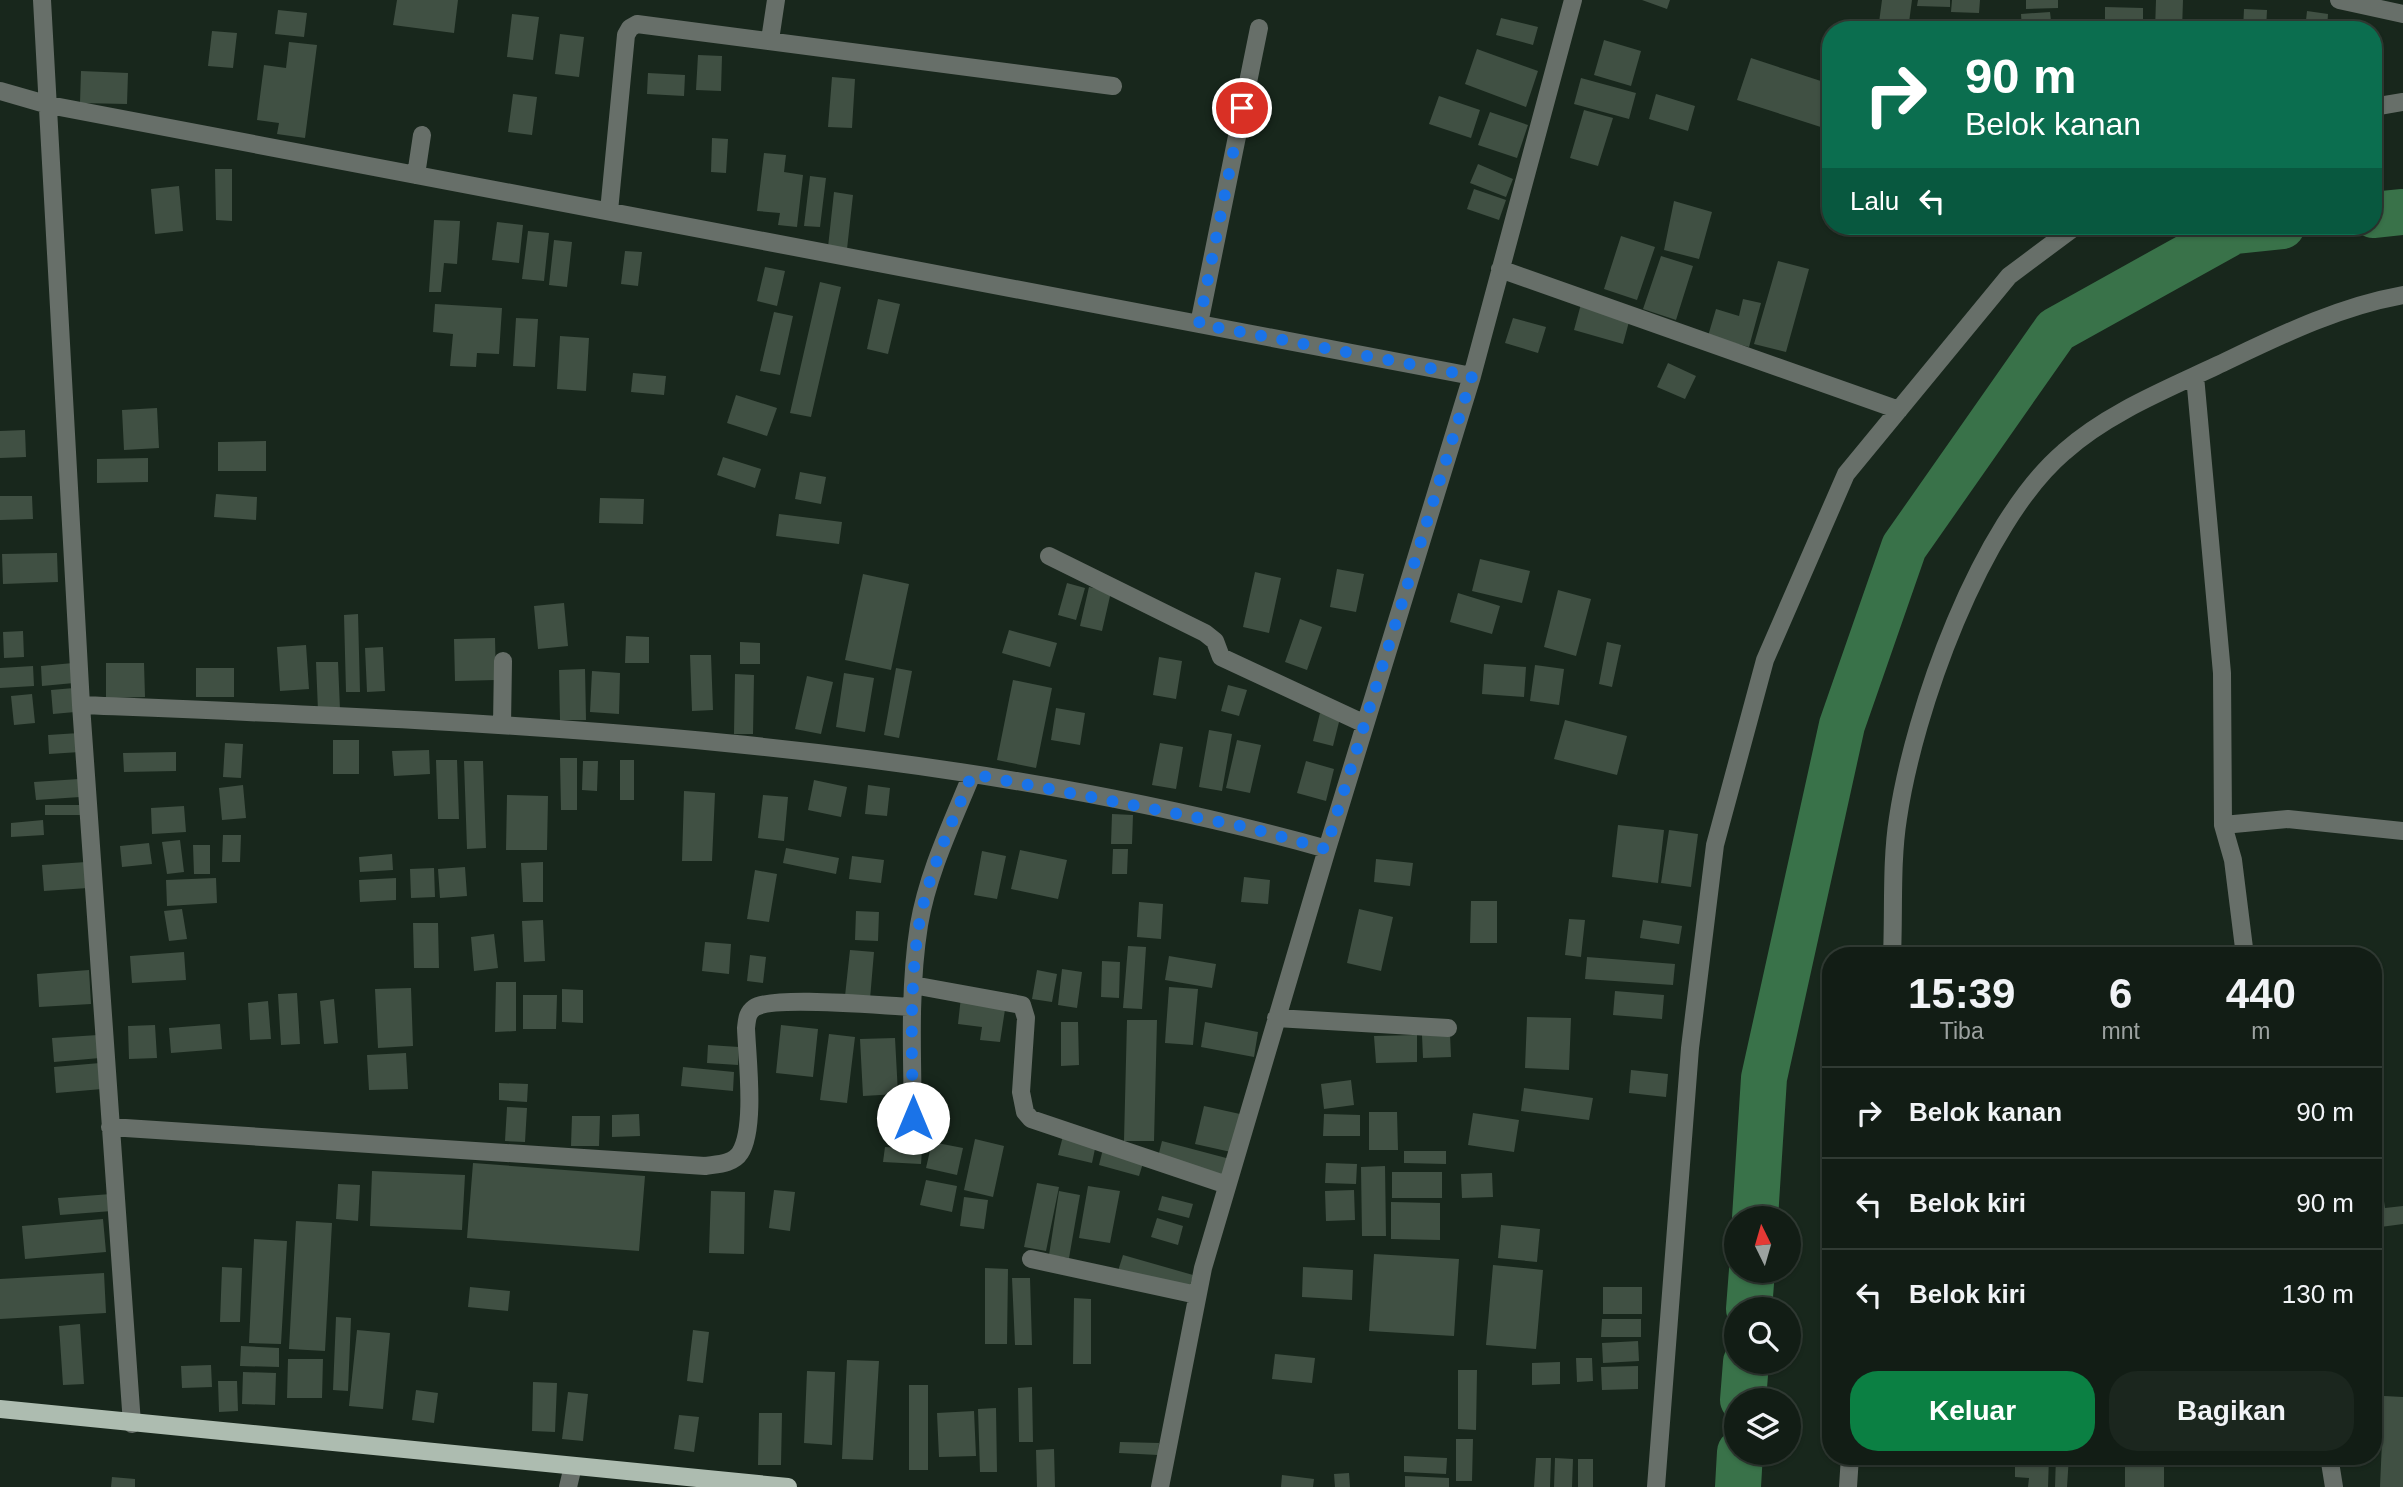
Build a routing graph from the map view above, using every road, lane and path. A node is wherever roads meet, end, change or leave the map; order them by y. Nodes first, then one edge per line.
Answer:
1 (42, 0) edge
2 (776, 0) edge
3 (1573, 0) edge
4 (2339, 0) edge
5 (2403, 14) edge
6 (1259, 27) dead end
7 (770, 40) junction
8 (1113, 86) dead end
9 (0, 91) edge
10 (2403, 102) edge
11 (49, 105) junction
12 (2382, 106) edge
13 (422, 135) dead end
14 (416, 174) junction
15 (609, 211) junction
16 (2064, 235) edge
17 (1500, 270) junction
18 (2403, 295) edge
19 (1199, 324) junction
20 (1472, 376) junction
21 (2195, 376) junction
22 (1899, 410) junction
23 (1049, 556) dead end
24 (503, 661) dead end
25 (81, 705) junction
26 (1365, 724) junction
27 (502, 725) junction
28 (972, 774) junction
29 (2223, 825) junction
30 (2403, 831) edge
31 (1326, 849) junction
32 (1892, 947) edge
33 (2244, 947) edge
34 (913, 985) junction
35 (912, 1007) junction
36 (1276, 1018) junction
37 (1448, 1028) dead end
38 (913, 1118) dead end
39 (110, 1126) junction
40 (1227, 1185) junction
41 (1031, 1259) dead end
42 (1197, 1295) junction
43 (0, 1409) edge
44 (132, 1423) junction
45 (1849, 1465) edge
46 (2330, 1465) edge
47 (573, 1466) junction
48 (568, 1487) edge
49 (788, 1487) edge
50 (1160, 1487) edge
51 (1656, 1487) edge
52 (1848, 1487) edge
53 (2334, 1487) edge

1 - 11 street
2 - 7 street
3 - 17 street
4 - 5 street
6 - 19 street
7 - 8 street
7 - 15 street
9 - 11 street
10 - 12 street
11 - 14 street
11 - 25 street
13 - 14 street
14 - 15 street
15 - 19 street
16 - 22 street
17 - 20 street
17 - 22 street
18 - 21 street
19 - 20 street
20 - 26 street
21 - 29 street
21 - 32 street
22 - 51 street
23 - 26 street
24 - 27 street
25 - 27 street
25 - 39 street
26 - 31 street
27 - 28 street
28 - 31 street
28 - 34 street
29 - 30 street
29 - 33 street
31 - 36 street
34 - 35 street
34 - 40 street
35 - 38 street
35 - 39 street
36 - 37 street
36 - 40 street
39 - 44 street
40 - 42 street
41 - 42 street
42 - 50 street
43 - 44 main road
44 - 47 main road
45 - 52 street
46 - 53 street
47 - 48 street
47 - 49 main road

